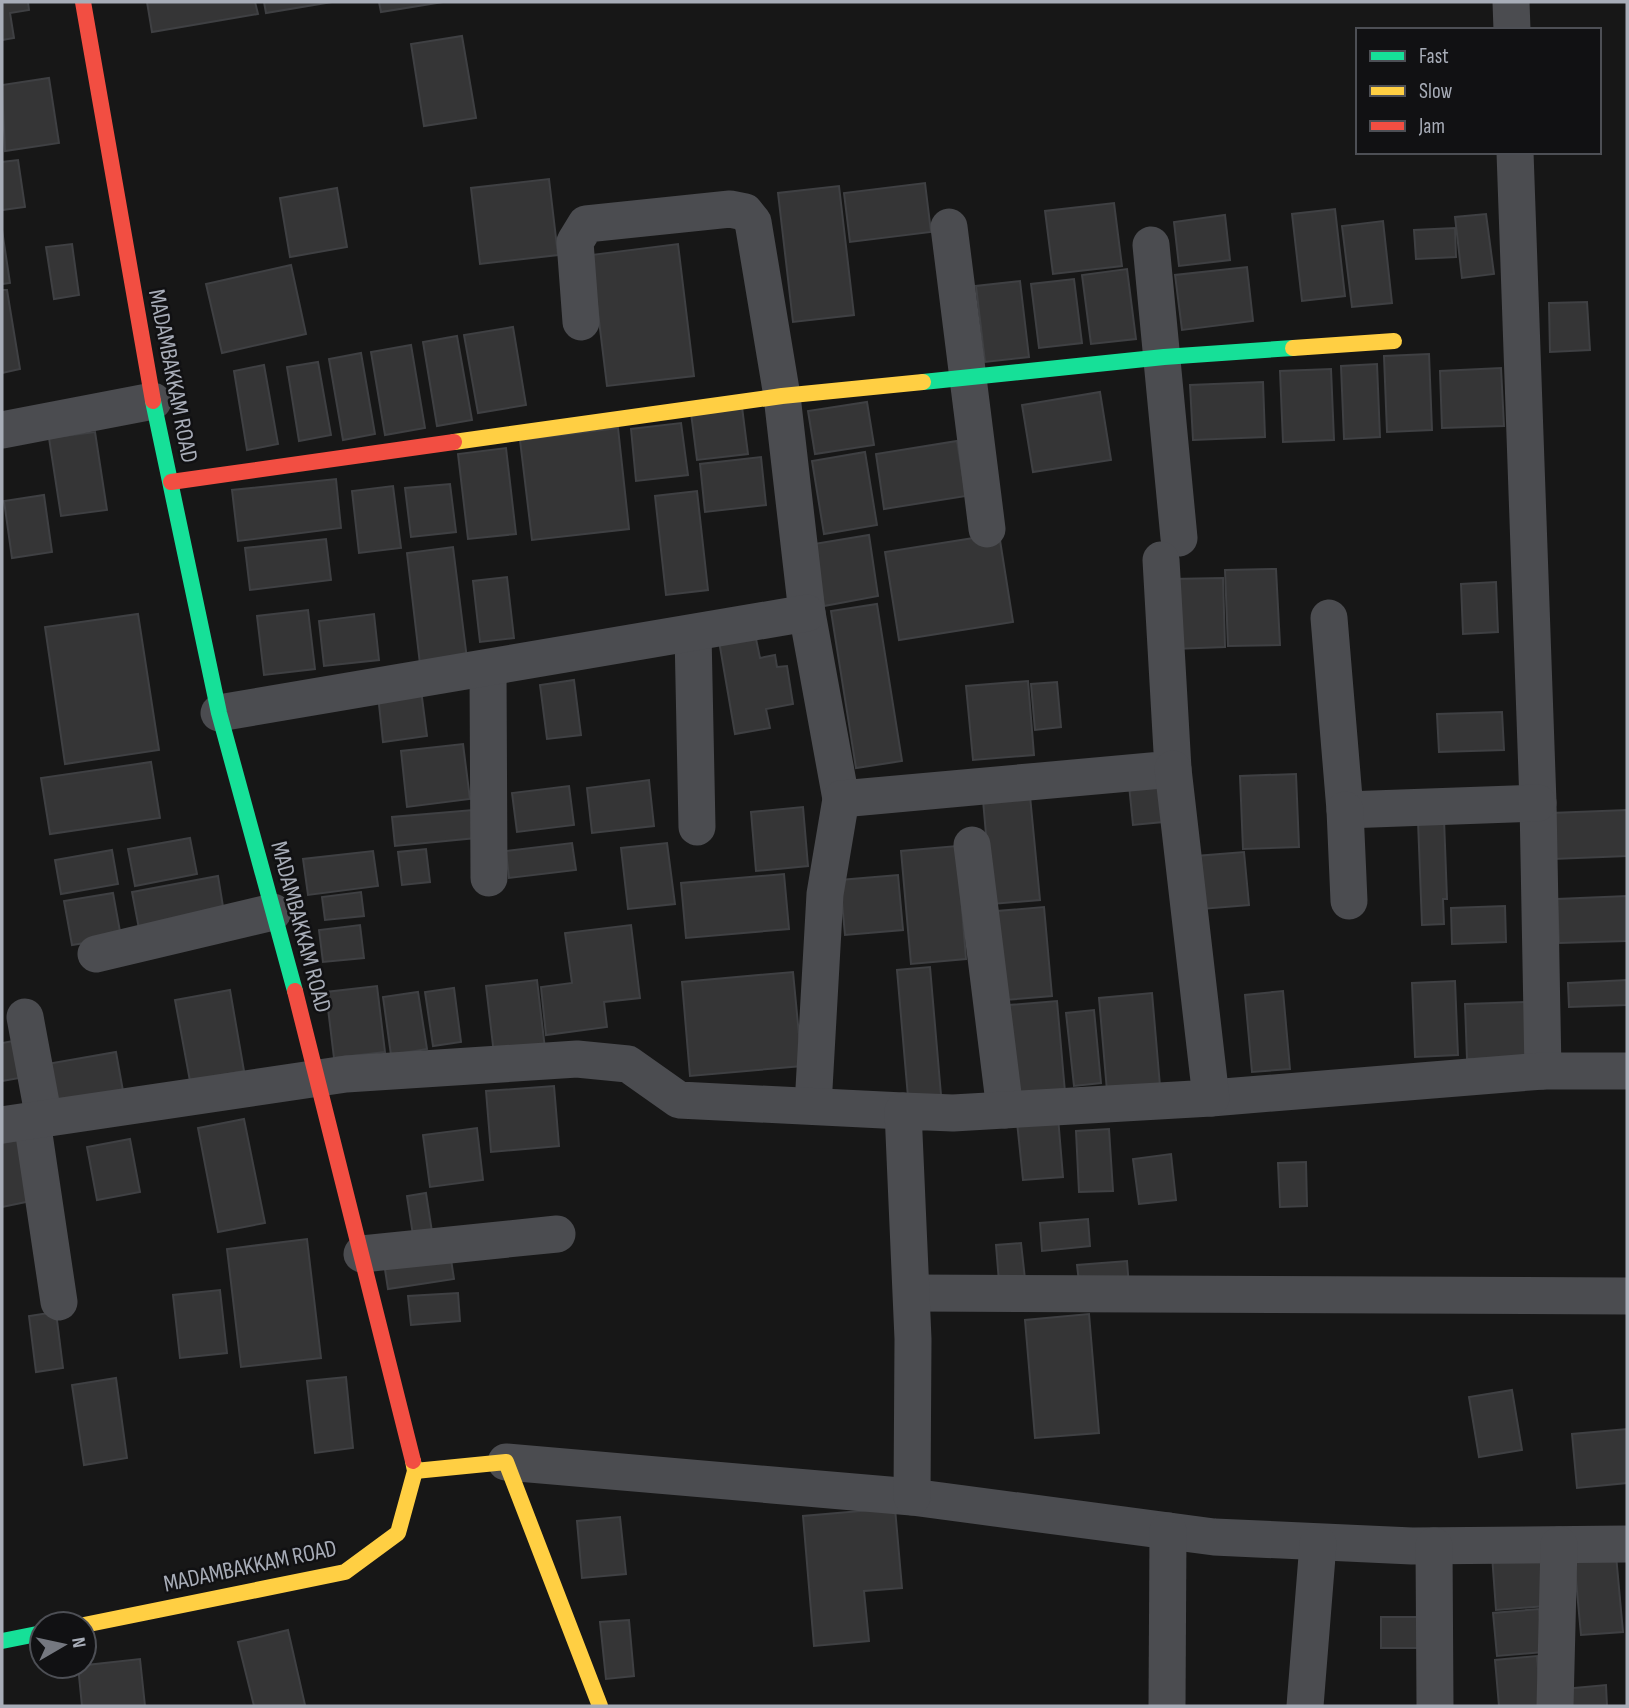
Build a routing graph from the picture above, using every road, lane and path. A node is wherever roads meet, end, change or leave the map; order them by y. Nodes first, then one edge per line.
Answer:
1 (83, 2) edge
2 (1511, 2) edge
3 (1512, 28) edge
4 (1515, 154) edge
5 (949, 227) dead end
6 (1151, 245) dead end
7 (581, 322) dead end
8 (1394, 341) dead end
9 (1164, 357) junction
10 (966, 377) junction
11 (782, 397) junction
12 (153, 401) junction
13 (2, 430) edge
14 (171, 482) junction
15 (987, 529) dead end
16 (807, 613) junction
17 (1329, 618) dead end
18 (693, 633) junction
19 (488, 669) junction
20 (219, 713) junction
21 (1173, 769) junction
22 (841, 799) junction
23 (1538, 803) junction
24 (1345, 810) junction
25 (696, 827) dead end
26 (972, 845) dead end
27 (489, 878) dead end
28 (1349, 901) dead end
29 (273, 912) junction
30 (96, 954) dead end
31 (25, 1017) dead end
32 (1544, 1070) junction
33 (1627, 1071) edge
34 (319, 1078) junction
35 (1211, 1098) junction
36 (813, 1106) junction
37 (1005, 1110) junction
38 (903, 1111) junction
39 (26, 1122) edge
40 (557, 1234) dead end
41 (362, 1254) junction
42 (912, 1293) junction
43 (1627, 1296) edge
44 (59, 1302) dead end
45 (506, 1462) junction
46 (415, 1471) junction
47 (912, 1497) junction
48 (1168, 1531) junction
49 (1318, 1544) junction
50 (1627, 1544) edge
51 (1559, 1545) junction
52 (1434, 1546) junction
53 (98, 1622) edge
54 (28, 1636) edge
55 (2, 1641) edge
56 (600, 1706) edge
57 (1167, 1706) edge
58 (1305, 1706) edge
59 (1435, 1706) edge
60 (1555, 1706) edge

1 - 12 street, MADAMBAKKAM ROAD
2 - 3 street
4 - 23 street
5 - 10 street
6 - 9 street
7 - 11 street
8 - 9 street
9 - 10 street
9 - 21 street
10 - 11 street
10 - 15 street
11 - 14 street
11 - 16 street
12 - 13 street
12 - 14 street, MADAMBAKKAM ROAD
14 - 20 street, MADAMBAKKAM ROAD
16 - 18 street
16 - 22 street
17 - 24 street
18 - 19 street
18 - 25 street
19 - 20 street
19 - 27 street
20 - 29 street, MADAMBAKKAM ROAD
21 - 22 street
21 - 35 street
22 - 36 street
23 - 24 street
23 - 32 street
24 - 28 street
26 - 37 street
29 - 30 street
29 - 34 street, MADAMBAKKAM ROAD
31 - 39 street
32 - 33 street
32 - 35 street
34 - 36 street
34 - 39 street
34 - 41 street, MADAMBAKKAM ROAD
35 - 37 street
36 - 38 street
37 - 38 street
38 - 42 street
39 - 44 street
40 - 41 street
41 - 46 street, MADAMBAKKAM ROAD
42 - 43 street
42 - 47 street
45 - 46 street
45 - 47 street
45 - 56 street
46 - 53 street, MADAMBAKKAM ROAD
47 - 48 street
48 - 49 street
48 - 57 street
49 - 52 street
49 - 58 street
50 - 51 street
51 - 52 street
51 - 60 street
52 - 59 street
54 - 55 street

